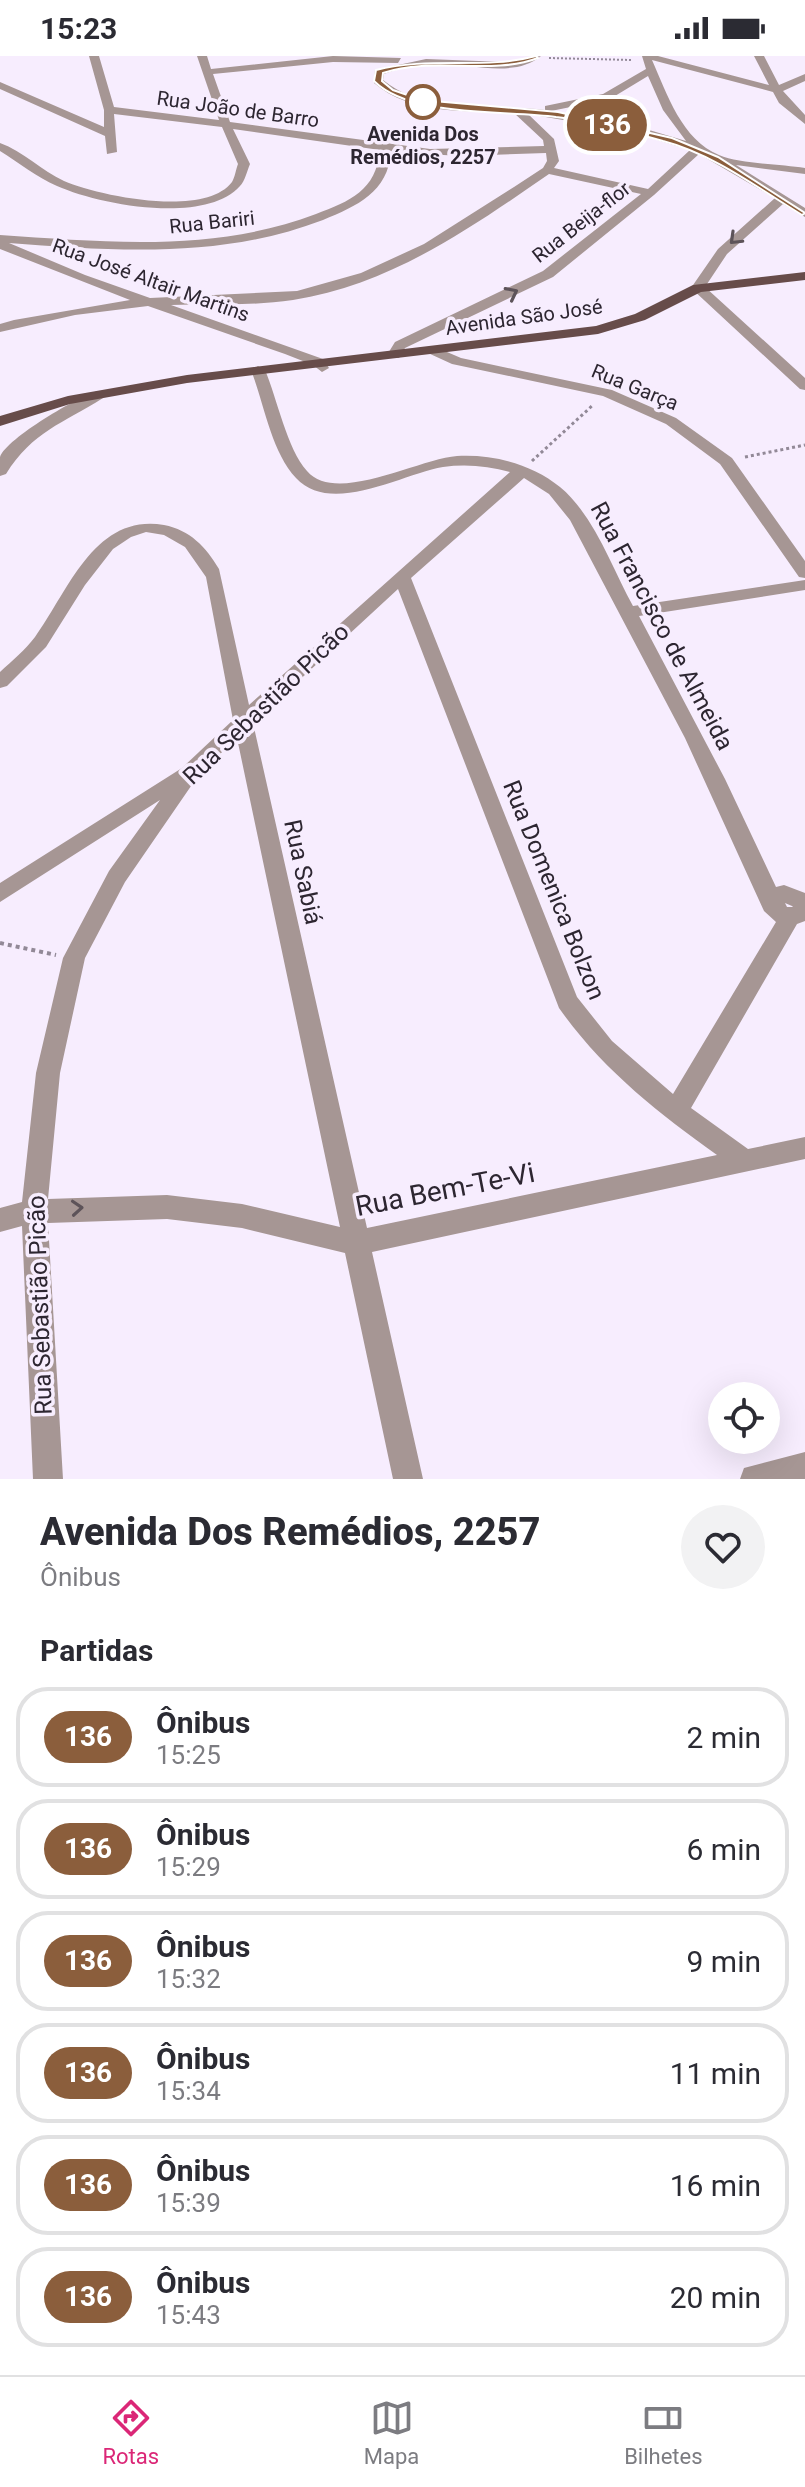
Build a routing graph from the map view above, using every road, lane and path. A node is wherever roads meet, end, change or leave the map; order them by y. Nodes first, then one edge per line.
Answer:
1 (94, 56) edge
2 (202, 56) edge
3 (759, 56) edge
4 (535, 57) edge
5 (370, 59) junction
6 (442, 61) junction
7 (647, 61) edge
8 (207, 72) junction
9 (379, 72) junction
10 (805, 77) edge
11 (0, 85) edge
12 (776, 90) junction
13 (109, 110) junction
14 (517, 110) junction
15 (805, 121) edge
16 (226, 125) junction
17 (683, 131) junction
18 (110, 134) junction
19 (659, 137) junction
20 (0, 146) edge
21 (386, 148) junction
22 (552, 149) junction
23 (698, 149) junction
24 (111, 152) dead end
25 (715, 158) junction
26 (547, 170) junction
27 (805, 171) edge
28 (650, 193) junction
29 (782, 198) junction
30 (805, 213) edge
31 (0, 241) edge
32 (805, 276) edge
33 (698, 288) junction
34 (149, 302) junction
35 (0, 328) edge
36 (433, 350) junction
37 (394, 355) junction
38 (296, 362) junction
39 (325, 364) junction
40 (260, 373) junction
41 (805, 386) edge
42 (607, 393) junction
43 (98, 395) junction
44 (0, 421) edge
45 (805, 445) edge
46 (726, 461) junction
47 (0, 471) edge
48 (521, 471) junction
49 (805, 573) edge
50 (402, 577) junction
51 (805, 585) edge
52 (627, 612) junction
53 (0, 682) edge
54 (243, 721) junction
55 (193, 768) junction
56 (114, 820) junction
57 (143, 837) junction
58 (0, 894) edge
59 (794, 906) edge
60 (0, 943) edge
61 (74, 958) junction
62 (676, 1112) junction
63 (805, 1148) edge
64 (744, 1160) junction
65 (34, 1211) junction
66 (0, 1220) edge
67 (357, 1243) junction
68 (805, 1467) edge
69 (48, 1479) edge
70 (408, 1479) edge
71 (755, 1479) edge

1 - 13 street
2 - 8 street
3 - 12 street
4 - 6 street
4 - 7 path
5 - 6 street
5 - 8 street
5 - 9 street
6 - 9 street
7 - 12 street
7 - 14 street
7 - 17 street
8 - 16 street
9 - 14 street
10 - 12 street
11 - 18 street
12 - 15 street
13 - 16 street, Rua João de Barro
13 - 18 street
14 - 19 street
14 - 22 street
16 - 20 street
16 - 21 street, Rua João de Barro
17 - 19 street
17 - 23 street
18 - 24 street
19 - 23 street
21 - 22 street, Rua João de Barro
21 - 31 street, Rua Bariri
22 - 26 street
23 - 25 street
23 - 28 street, Rua Beija-flor
25 - 27 street
25 - 29 street
26 - 28 street
26 - 34 street
37 -> 28 street, Rua Beija-flor
29 - 30 street
29 -> 33 street
31 - 34 street, Rua José Altair Martins
32 - 33 main road, Avenida São José
33 - 36 main road, Avenida São José
33 - 41 street
34 - 35 street
34 - 38 street, Rua José Altair Martins
36 - 37 main road, Avenida São José
36 - 42 street, Rua Garça
37 - 39 main road, Avenida São José
38 - 39 main road, Avenida São José
38 - 39 street, Rua José Altair Martins
38 - 40 main road, Avenida São José
40 - 43 main road, Avenida São José
40 - 48 street, Rua Francisco de Almeida
42 - 46 street, Rua Garça
42 - 48 path
43 - 44 main road, Avenida São José
43 - 47 street
45 - 46 path
46 - 49 street, Rua Garça
48 - 50 street, Rua Sebastião Picão
48 - 52 street, Rua Francisco de Almeida
50 - 54 street, Rua Sebastião Picão
50 - 62 street, Rua Domenica Bolzon
51 - 52 street
52 - 59 street, Rua Francisco de Almeida
53 - 54 street, Rua Sabiá
54 - 55 street, Rua Sebastião Picão
54 - 67 street, Rua Sabiá
55 - 56 street
55 - 57 street, Rua Sebastião Picão
56 - 57 street
56 - 58 street
57 - 61 street, Rua Sebastião Picão
59 - 62 street
60 - 61 path
61 - 65 street, Rua Sebastião Picão
62 - 64 street, Rua Domenica Bolzon
63 - 64 street, Rua Bem-Te-Vi
64 - 67 street, Rua Bem-Te-Vi
65 - 66 street, Rua Bem-Te-Vi
65 -> 67 street, Rua Bem-Te-Vi
65 - 69 street, Rua Sebastião Picão
67 - 70 street, Rua Sabiá
68 - 71 street

